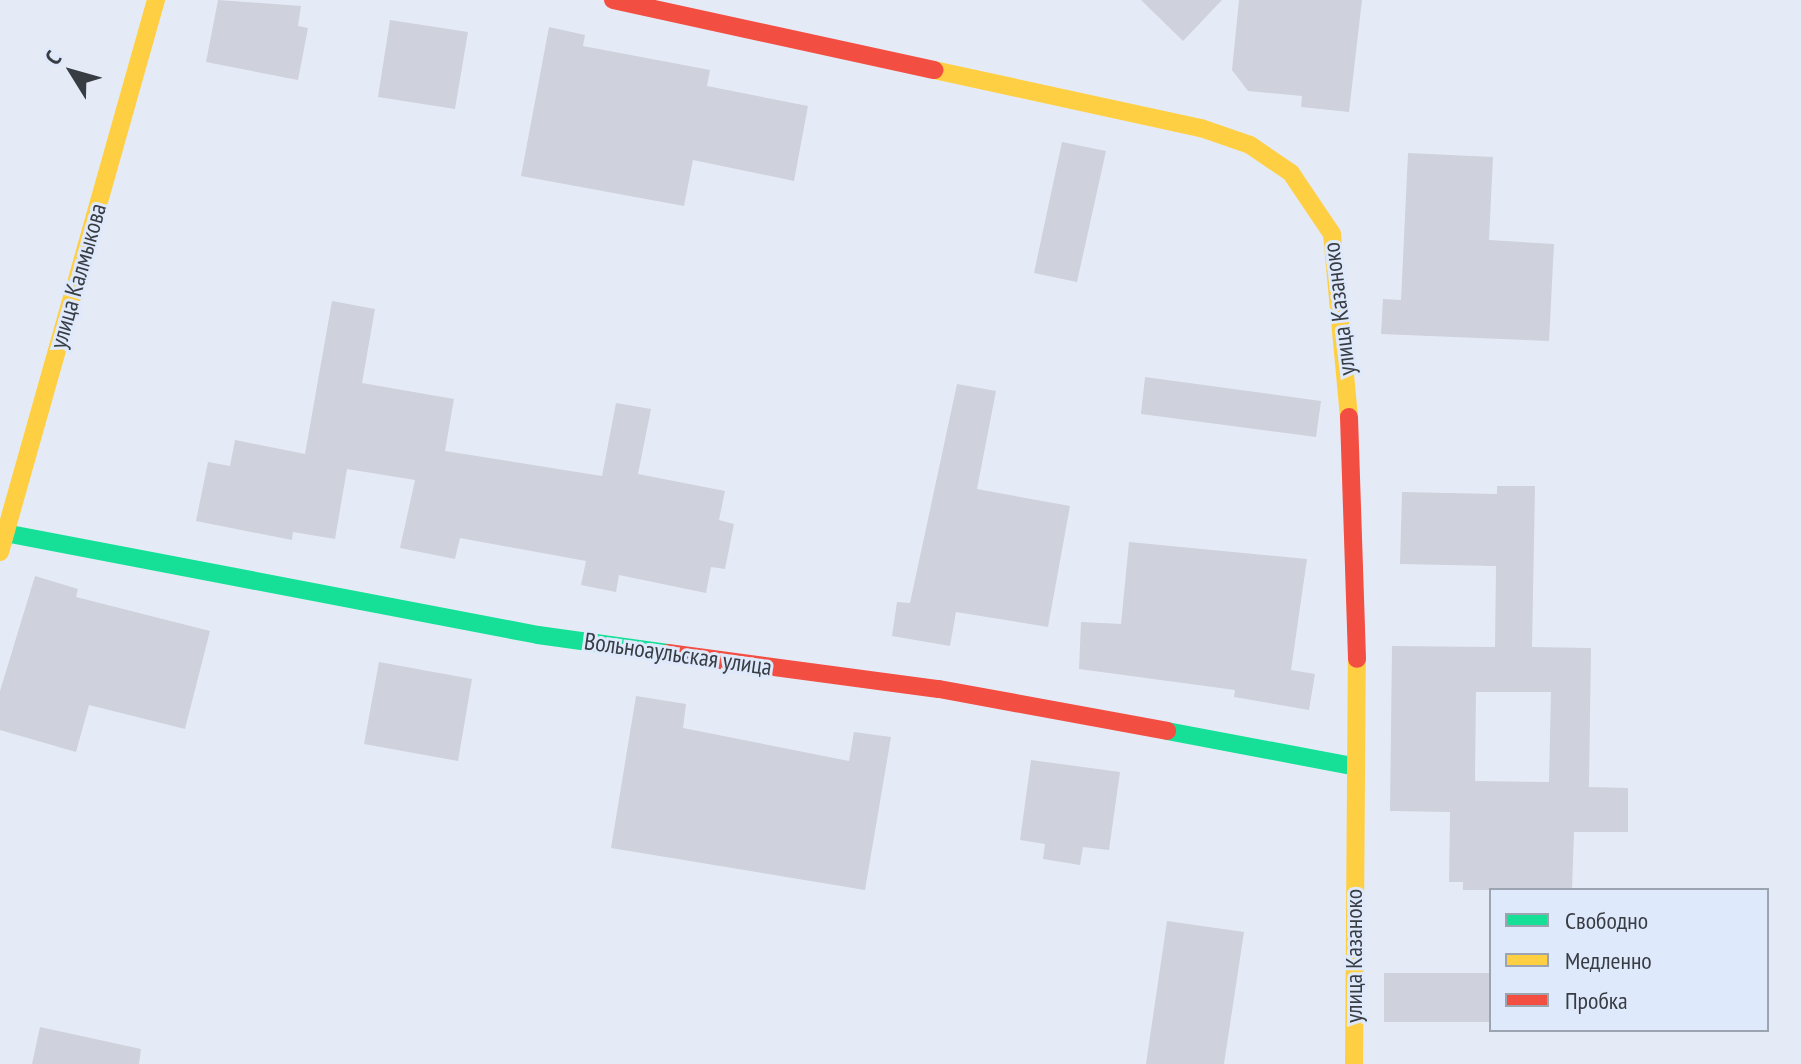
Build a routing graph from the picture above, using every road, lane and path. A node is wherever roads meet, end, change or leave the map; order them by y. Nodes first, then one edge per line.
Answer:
1 (156, 0) edge
2 (613, 0) edge
3 (2, 542) edge
4 (1353, 766) junction
5 (1354, 1064) edge

1 - 3 street, улица Калмыкова
2 - 4 street, улица Казаноко
3 - 4 street, Вольноаульская улица
4 - 5 street, улица Казаноко

